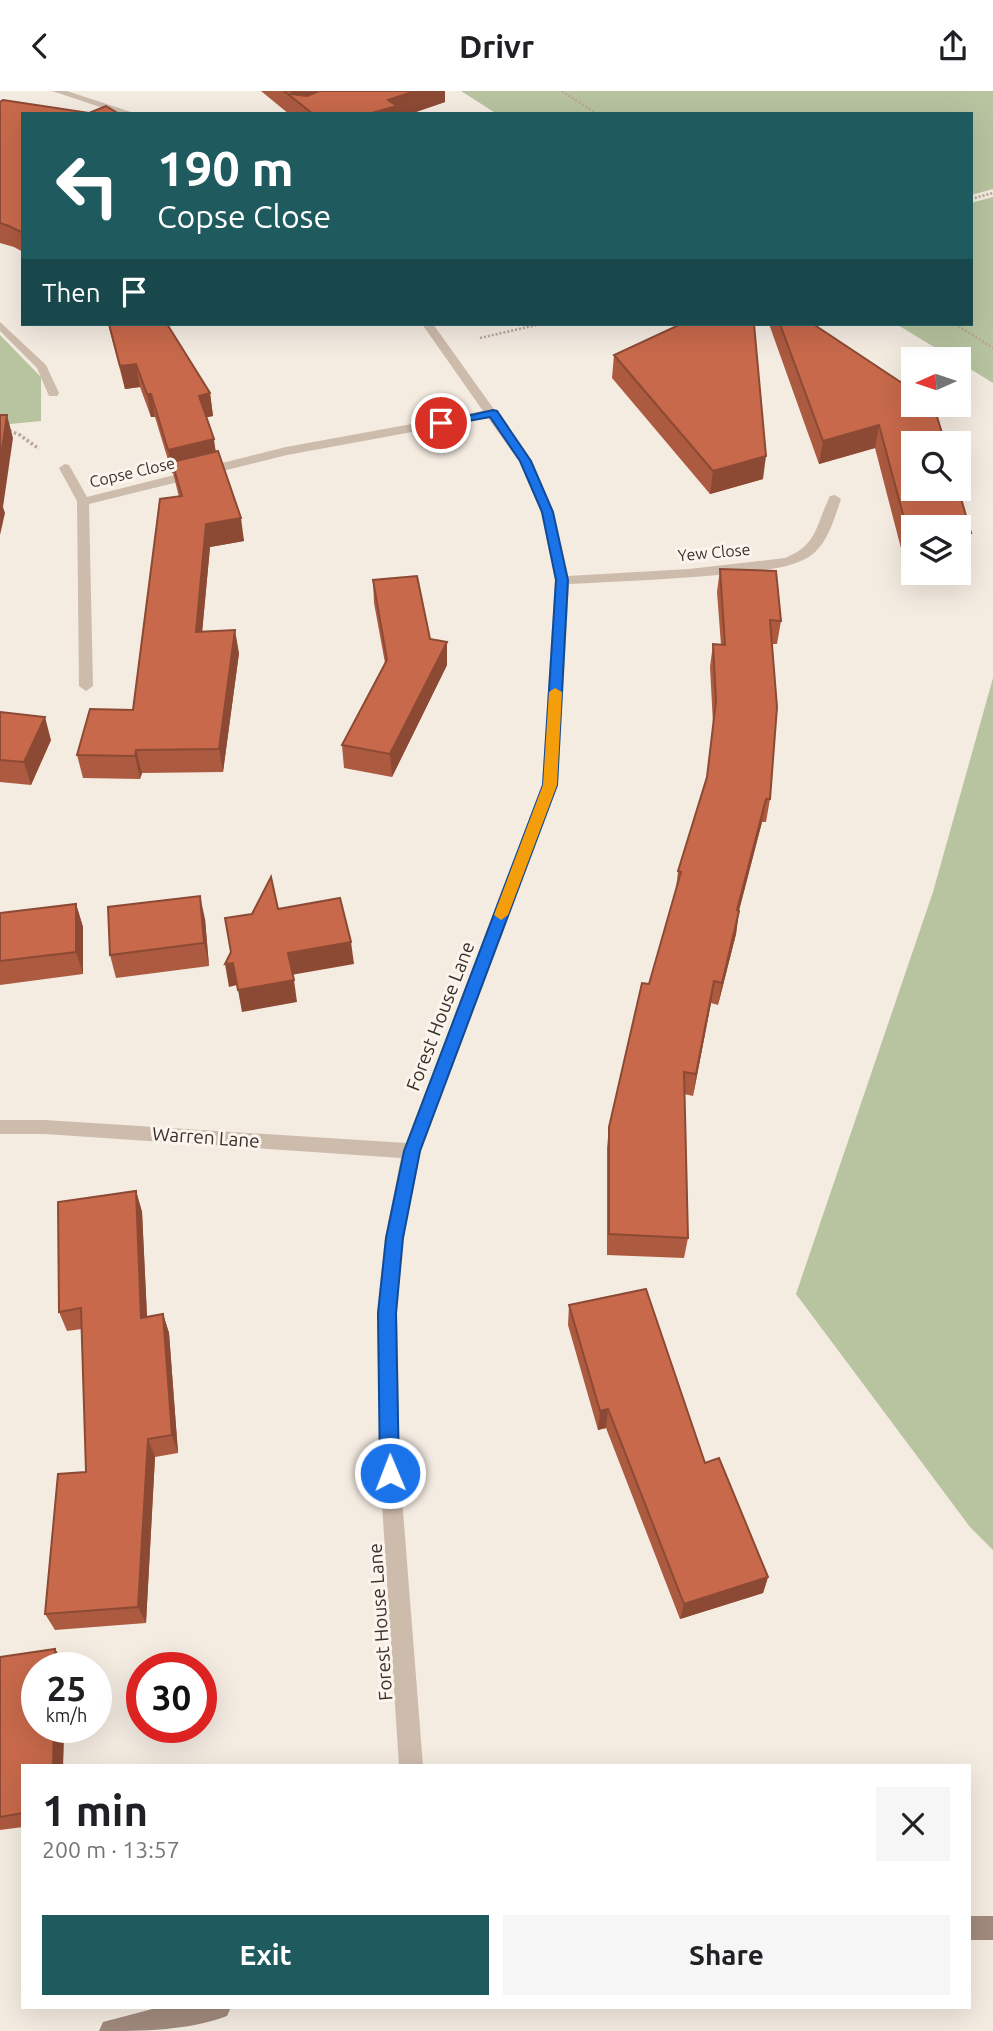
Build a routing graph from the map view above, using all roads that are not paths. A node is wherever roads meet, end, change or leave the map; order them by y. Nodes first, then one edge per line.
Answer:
1 (57, 91) edge
2 (125, 112) edge
3 (0, 325) edge
4 (428, 326) edge
5 (53, 393) dead end
6 (493, 413) junction
7 (65, 468) road end
8 (835, 499) dead end
9 (83, 501) junction
10 (562, 580) junction
11 (86, 686) dead end
12 (0, 1127) edge
13 (412, 1151) junction
14 (411, 1764) edge
15 (971, 1928) edge
16 (993, 1928) edge
17 (209, 2009) edge
18 (112, 2031) edge

1 - 2 street
3 - 5 street
4 - 6 street, Forest House Lane
6 - 9 street, Copse Close
6 - 10 street, Forest House Lane
7 - 9 street
8 - 10 street, Yew Close
9 - 11 street, Copse Close
10 - 13 street, Forest House Lane
12 - 13 street, Warren Lane
13 - 14 street, Forest House Lane
15 - 16 street
17 - 18 street

